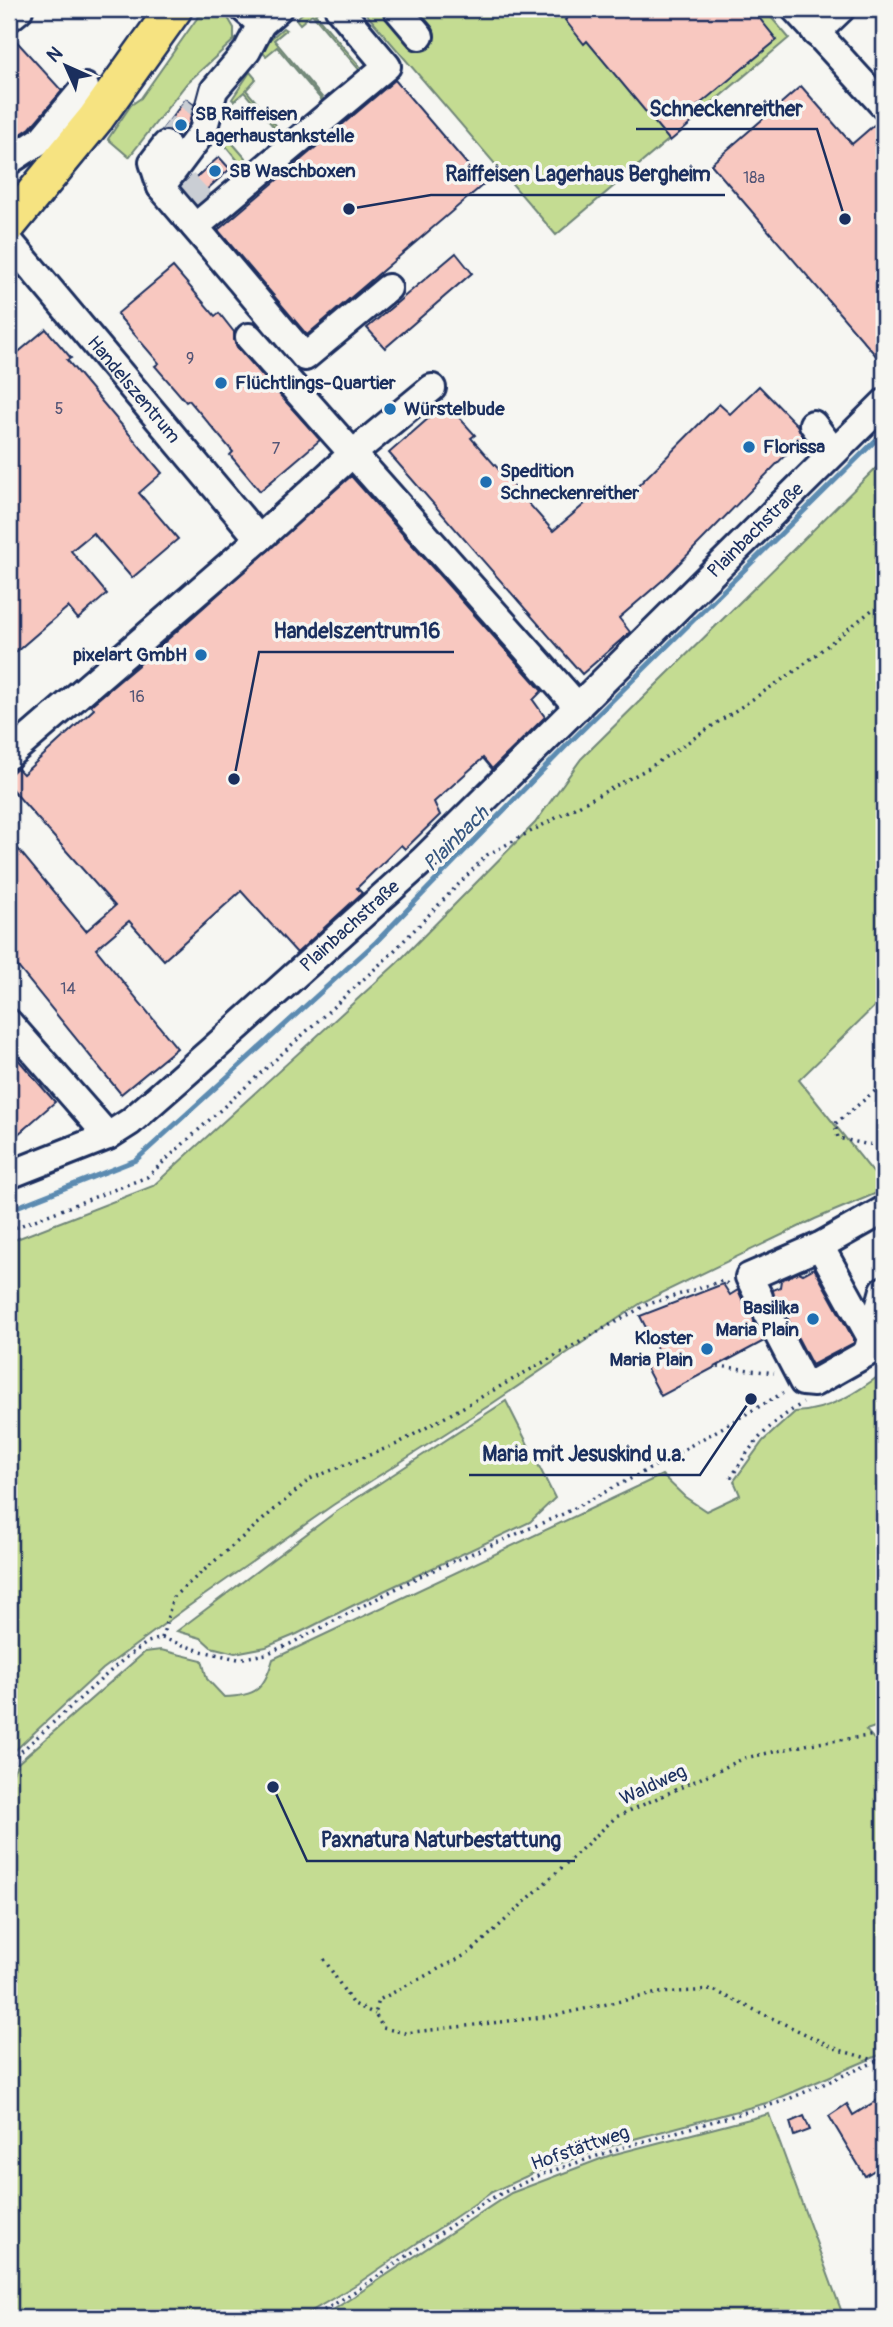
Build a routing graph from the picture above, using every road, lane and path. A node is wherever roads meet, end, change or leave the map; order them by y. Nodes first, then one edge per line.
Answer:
1 (174, 9) edge
2 (338, 9) edge
3 (397, 9) edge
4 (795, 9) edge
5 (841, 9) edge
6 (261, 14) edge
7 (816, 33) junction
8 (420, 36) dead end
9 (85, 87) dead end
10 (884, 106) edge
11 (166, 145) tunnel mouth
12 (9, 161) edge
13 (173, 180) junction
14 (204, 215) junction
15 (11, 220) edge
16 (388, 288) dead end
17 (249, 337) dead end
18 (432, 388) dead end
19 (884, 403) edge
20 (813, 424) dead end
21 (834, 453) junction
22 (352, 454) junction
23 (259, 539) junction
24 (884, 541) edge
25 (879, 544) dead end
26 (872, 610) dead end
27 (578, 707) junction
28 (9, 755) edge
29 (9, 1023) edge
30 (875, 1091) dead end
31 (108, 1136) junction
32 (884, 1145) edge
33 (9, 1175) edge
34 (884, 1210) edge
35 (9, 1230) edge
36 (820, 1246) junction
37 (884, 1290) edge
38 (759, 1296) junction
39 (870, 1336) junction
40 (718, 1366) dead end
41 (806, 1381) junction
42 (731, 1478) dead end
43 (162, 1638) junction
44 (884, 1734) edge
45 (9, 1768) edge
46 (324, 1959) dead end
47 (375, 2014) junction
48 (884, 2058) edge
49 (877, 2061) junction
50 (312, 2318) edge

1 - 15 main road
2 - 14 street
3 - 8 street
4 - 7 street
5 - 7 street
6 - 13 street
7 - 10 street
9 - 12 street
11 - 13 street
13 - 14 street
14 - 16 street
15 - 23 street, Handelszentrum
17 - 22 street
18 - 22 street
19 - 21 street, Plainbachstraße
20 - 21 street
21 - 27 street, Plainbachstraße
22 - 23 street
22 - 27 street
23 - 28 street
24 - 25 path
26 - 35 path
27 - 31 street, Plainbachstraße
29 - 31 street
30 - 32 path
31 - 33 street, Plainbachstraße
34 - 36 street
36 - 38 street
36 - 39 street
37 - 39 street
38 - 41 street
38 - 43 path
39 - 41 street
40 - 41 path
41 - 42 path
41 - 43 path
43 - 45 path
44 - 47 path, Waldweg
46 - 47 path
47 - 49 path
48 - 49 path, Hofstättweg
49 - 50 path, Hofstättweg

